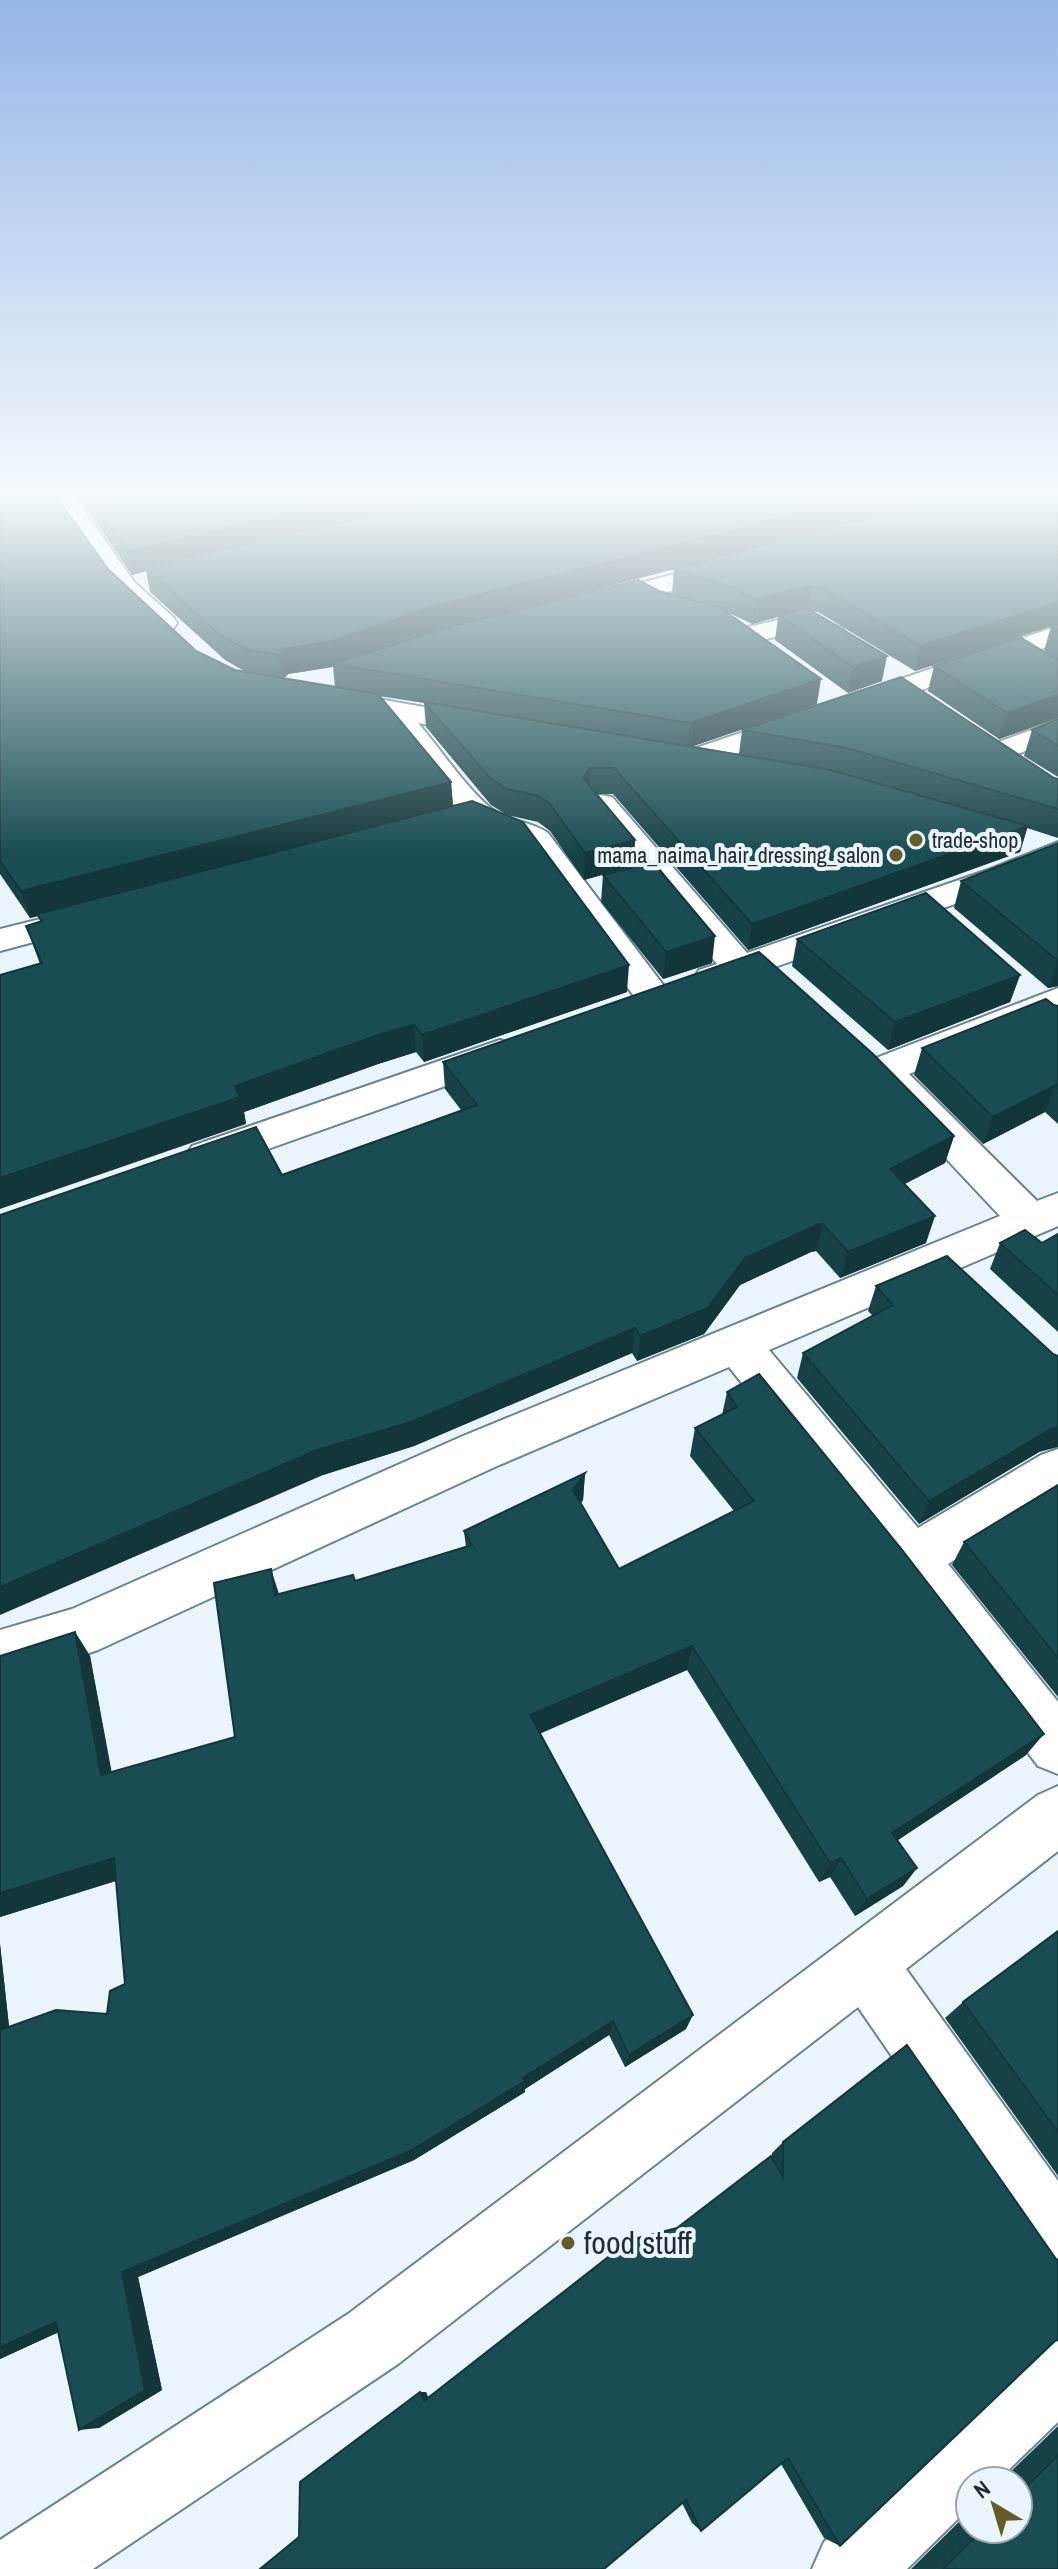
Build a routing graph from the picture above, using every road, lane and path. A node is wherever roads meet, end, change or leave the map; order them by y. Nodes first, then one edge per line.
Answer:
1 (156, 616) edge
2 (1058, 634) edge
3 (180, 638) edge
4 (851, 646) edge
5 (1016, 649) junction
6 (770, 654) edge
7 (1047, 669) edge
8 (342, 679) edge
9 (819, 689) edge
10 (844, 707) junction
11 (392, 710) junction
12 (1058, 729) edge
13 (516, 731) edge
14 (655, 756) edge
15 (686, 761) junction
16 (744, 770) edge
17 (1021, 770) edge
18 (601, 804) edge
19 (1012, 837) edge
20 (1058, 851) edge
21 (617, 884) junction
22 (116, 910) edge
23 (0, 940) edge
24 (750, 965) junction
25 (793, 991) edge
26 (1044, 1003) edge
27 (535, 1040) edge
28 (178, 1165) edge
29 (1044, 1215) edge
30 (944, 1257) junction
31 (979, 1289) edge
32 (737, 1344) junction
33 (1058, 1470) edge
34 (912, 1559) junction
35 (0, 1656) edge
36 (1058, 1746) edge
37 (1058, 1815) edge
38 (864, 1963) junction
39 (1058, 2239) edge
40 (1058, 2371) edge
41 (25, 2569) edge
42 (851, 2569) edge

1 - 3 street
2 - 5 street
4 - 6 street
5 - 7 street
5 - 10 street
8 - 11 street
9 - 10 street
10 - 15 street
11 - 13 street
11 - 21 street
12 - 17 street
14 - 15 street
15 - 16 street
18 - 21 street
19 - 20 street
20 - 24 street
21 - 24 street
21 - 24 street
22 - 23 street
24 - 25 street
26 - 29 street
27 - 28 street
29 - 30 street
30 - 31 street
30 - 32 street
32 - 34 street
32 - 35 street
33 - 34 street
34 - 36 street
37 - 38 street
38 - 39 street
38 - 41 street
40 - 42 street

